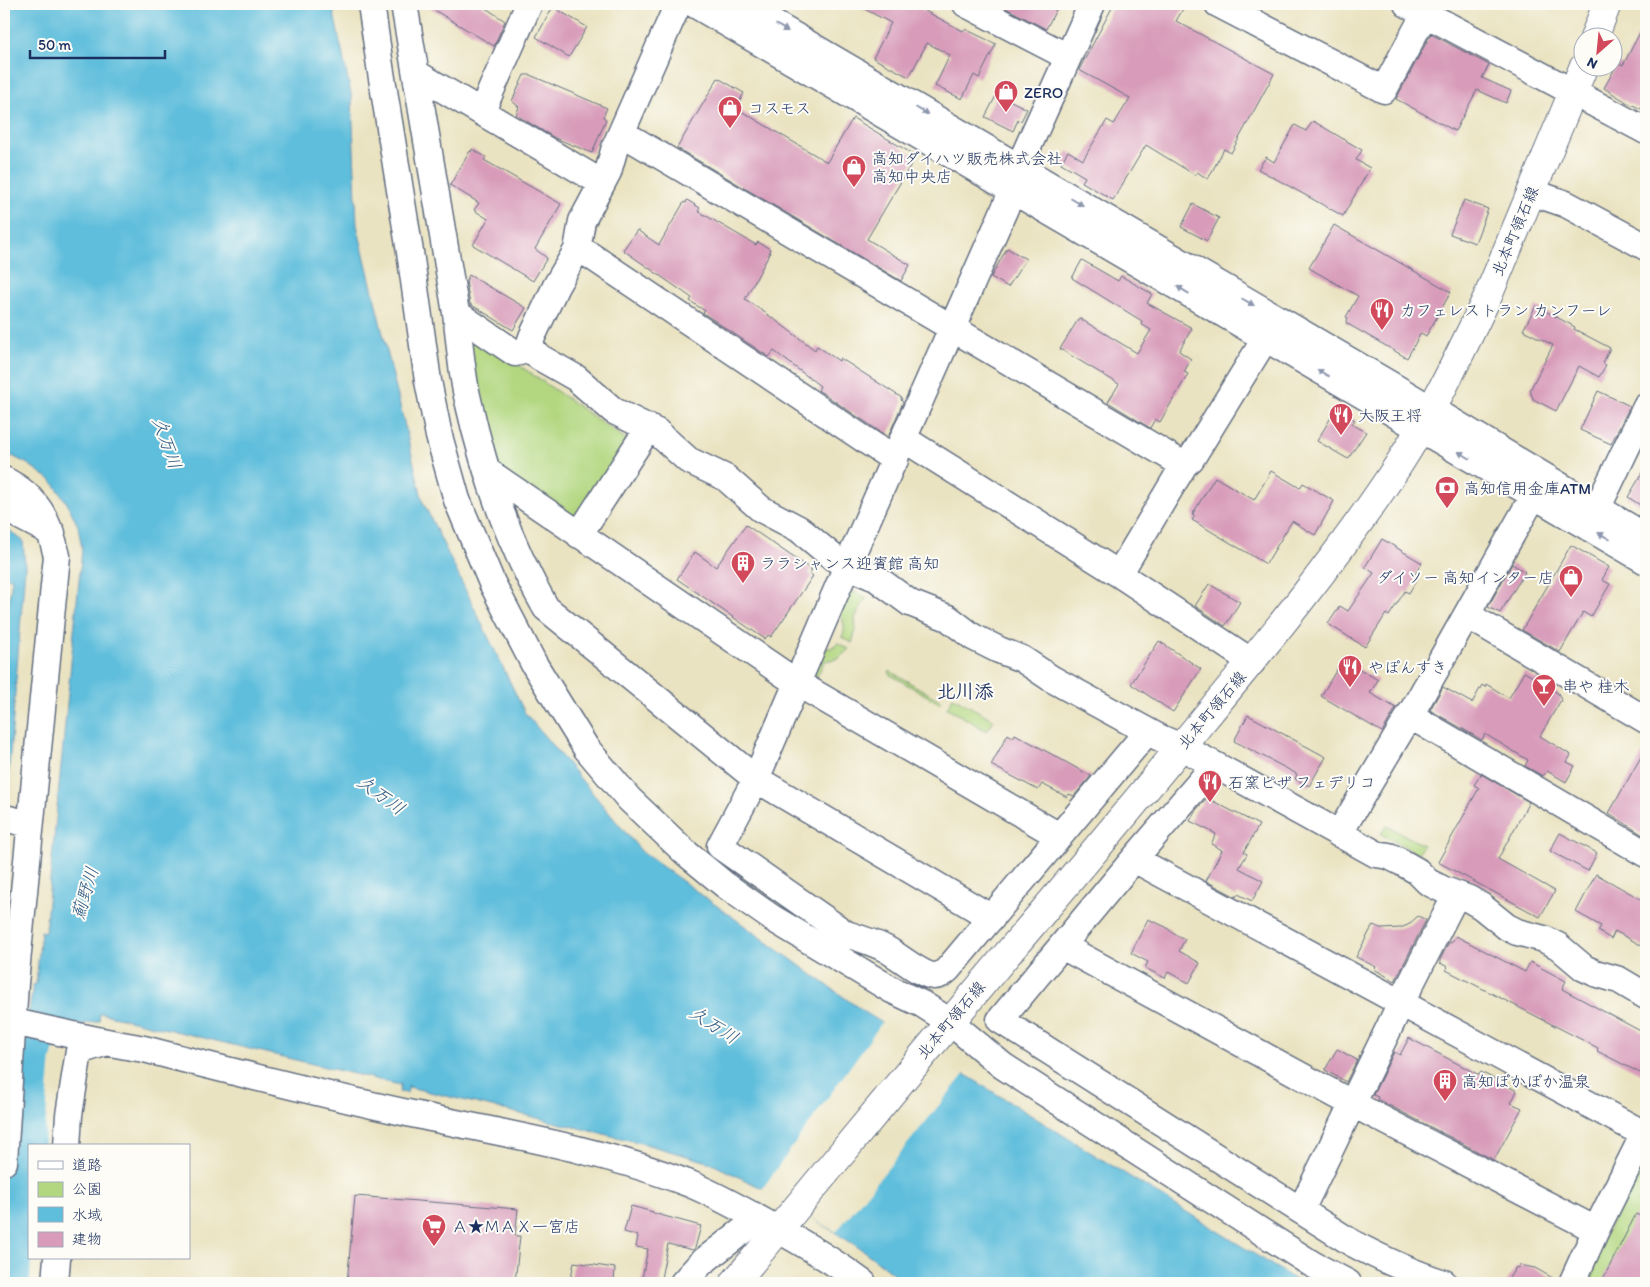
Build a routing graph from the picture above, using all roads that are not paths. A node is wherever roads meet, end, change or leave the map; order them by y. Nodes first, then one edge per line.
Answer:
1 (371, 4) edge
2 (404, 4) edge
3 (529, 4) edge
4 (678, 4) edge
5 (694, 4) edge
6 (740, 4) edge
7 (966, 4) edge
8 (1092, 4) edge
9 (1218, 4) edge
10 (1607, 4) edge
11 (1421, 7) edge
12 (1598, 28) edge
13 (1068, 57) junction
14 (417, 74) junction
15 (1578, 80) edge
16 (482, 111) junction
17 (1646, 131) edge
18 (622, 133) junction
19 (1016, 178) junction
20 (602, 183) junction
21 (1531, 192) junction
22 (1646, 247) edge
23 (577, 250) junction
24 (456, 313) junction
25 (952, 329) junction
26 (1264, 339) junction
27 (532, 349) junction
28 (1646, 407) edge
29 (1424, 418) junction
30 (649, 427) junction
31 (899, 449) junction
32 (1184, 465) junction
33 (487, 471) junction
34 (4, 480) edge
35 (1534, 495) junction
36 (4, 508) edge
37 (1597, 509) junction
38 (52, 533) junction
39 (579, 535) junction
40 (1646, 537) edge
41 (1646, 561) edge
42 (847, 566) junction
43 (1119, 574) junction
44 (1467, 615) junction
45 (1252, 662) junction
46 (797, 683) junction
47 (1409, 715) junction
48 (1646, 720) edge
49 (1147, 732) junction
50 (1181, 747) junction
51 (1215, 765) junction
52 (756, 779) junction
53 (4, 818) edge
54 (30, 824) junction
55 (1339, 834) junction
56 (1059, 836) junction
57 (1646, 854) edge
58 (1134, 859) junction
59 (1456, 895) junction
60 (992, 918) junction
61 (846, 934) junction
62 (1062, 946) junction
63 (1646, 996) edge
64 (922, 1004) junction
65 (1401, 1004) junction
66 (13, 1022) junction
67 (945, 1026) junction
68 (95, 1040) junction
69 (989, 1053) junction
70 (1089, 1077) junction
71 (1354, 1104) junction
72 (1645, 1132) edge
73 (67, 1144) edge
74 (4, 1162) edge
75 (1301, 1210) junction
76 (754, 1215) junction
77 (784, 1225) junction
78 (1596, 1230) junction
79 (57, 1260) edge
80 (55, 1283) edge
81 (683, 1283) edge
82 (734, 1283) edge
83 (862, 1283) edge
84 (1348, 1283) edge
85 (1444, 1283) edge
86 (1572, 1283) edge

1 - 64 street
2 - 14 street
3 - 16 street
4 - 18 street
5 - 19 street
6 -> 19 street
7 - 13 street
8 - 13 street
9 - 11 street
10 - 12 main road
11 - 15 street
13 - 19 street
14 - 16 street
14 - 24 street
15 - 17 street
15 - 21 main road, 北本町領石線
16 - 20 street
18 - 20 street
18 - 25 street
19 - 25 street
26 -> 19 street
19 -> 29 street
20 - 23 street
21 - 22 street
21 - 29 main road, 北本町領石線
23 - 27 street
23 - 31 street
24 - 27 street
24 - 33 street
25 - 31 street
25 - 32 street
29 -> 26 street
26 - 32 street
27 - 30 street
28 - 37 street
35 -> 29 street
29 - 37 street
29 - 45 main road, 北本町領石線
30 - 39 street
30 - 42 street
31 - 42 street
31 - 43 street
32 - 43 street
33 - 39 street
33 - 52 street
34 - 38 street
41 -> 35 street
35 - 44 street
36 - 38 street
37 - 40 street
38 - 54 street
39 - 46 street
42 - 46 street
42 - 49 street
43 - 45 street
44 - 47 street
44 - 48 street
45 - 50 main road, 北本町領石線
46 - 52 street
46 - 56 street
47 - 55 street
47 - 57 street
49 - 50 street
49 - 56 street
50 - 51 street
50 - 67 main road, 北本町領石線
51 - 55 street
51 - 58 street
52 - 60 street
52 - 61 street
53 - 54 street
54 - 66 street
55 - 59 street
56 - 60 street
58 - 62 street
58 - 65 street
59 - 63 street
59 - 65 street
60 - 61 street
61 - 64 street
62 - 70 street
62 - 71 street
64 - 67 street
65 - 71 street
65 - 72 street
66 - 68 street
66 - 74 street
67 - 69 street
67 - 77 main road, 北本町領石線
68 - 73 street
68 - 76 street
69 - 70 street
69 - 84 street
70 - 75 street
71 - 75 street
71 - 78 street
72 - 78 street
75 - 85 street
76 - 77 street
76 - 81 street
77 - 82 main road, 北本町領石線
77 - 83 street
78 - 86 street
79 - 80 street

